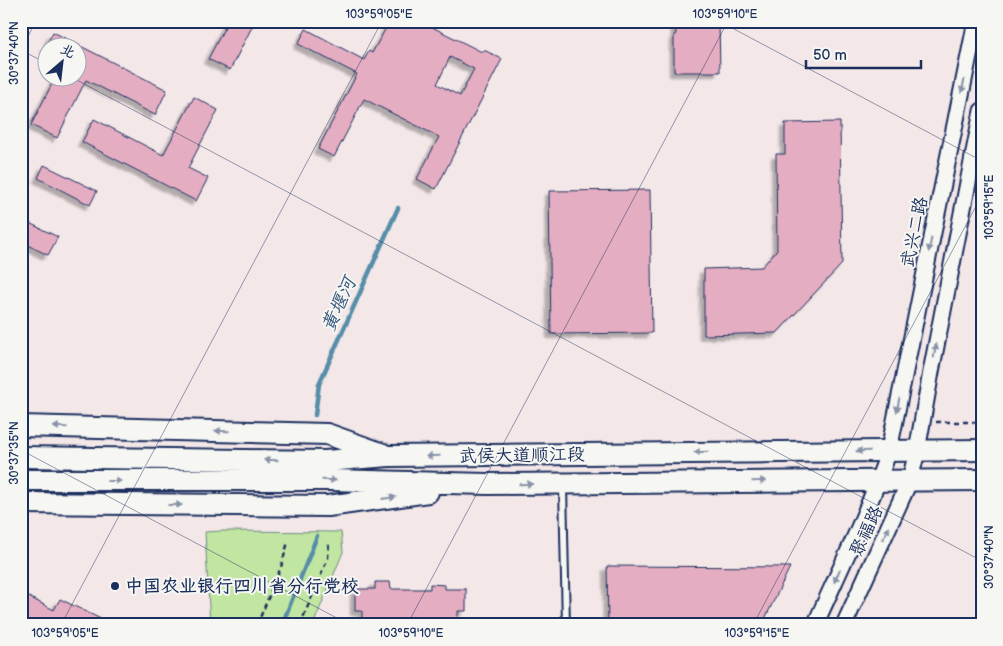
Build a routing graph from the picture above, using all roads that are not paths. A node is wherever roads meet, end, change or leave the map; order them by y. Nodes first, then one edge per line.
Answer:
1 (976, 21) edge
2 (982, 111) edge
3 (21, 426) edge
4 (889, 450) junction
5 (982, 450) edge
6 (918, 451) junction
7 (390, 456) junction
8 (21, 457) edge
9 (21, 480) edge
10 (879, 480) junction
11 (910, 480) junction
12 (982, 480) edge
13 (487, 484) junction
14 (564, 484) junction
15 (31, 504) edge
16 (21, 509) edge
17 (566, 625) edge
18 (815, 625) edge
19 (844, 625) edge

1 -> 4 street, 武兴二路
6 -> 2 street, 聚福路
7 -> 3 main road
4 - 6 main road, 武侯大道顺江段
4 -> 7 main road, 武侯大道顺江段
4 - 10 street, 武兴二路
5 - 6 main road, 武侯大道顺江段
6 - 11 street, 聚福路
7 -> 8 main road, 武侯大道顺江段
9 -> 13 main road, 武侯大道顺江段
10 - 11 main road, 武侯大道顺江段
14 -> 10 main road, 武侯大道顺江段
10 -> 18 street, 武兴二路
11 - 12 main road, 武侯大道顺江段
19 -> 11 street, 聚福路
13 -> 14 main road, 武侯大道顺江段
15 -> 13 main road
14 - 17 lane
15 - 16 main road

